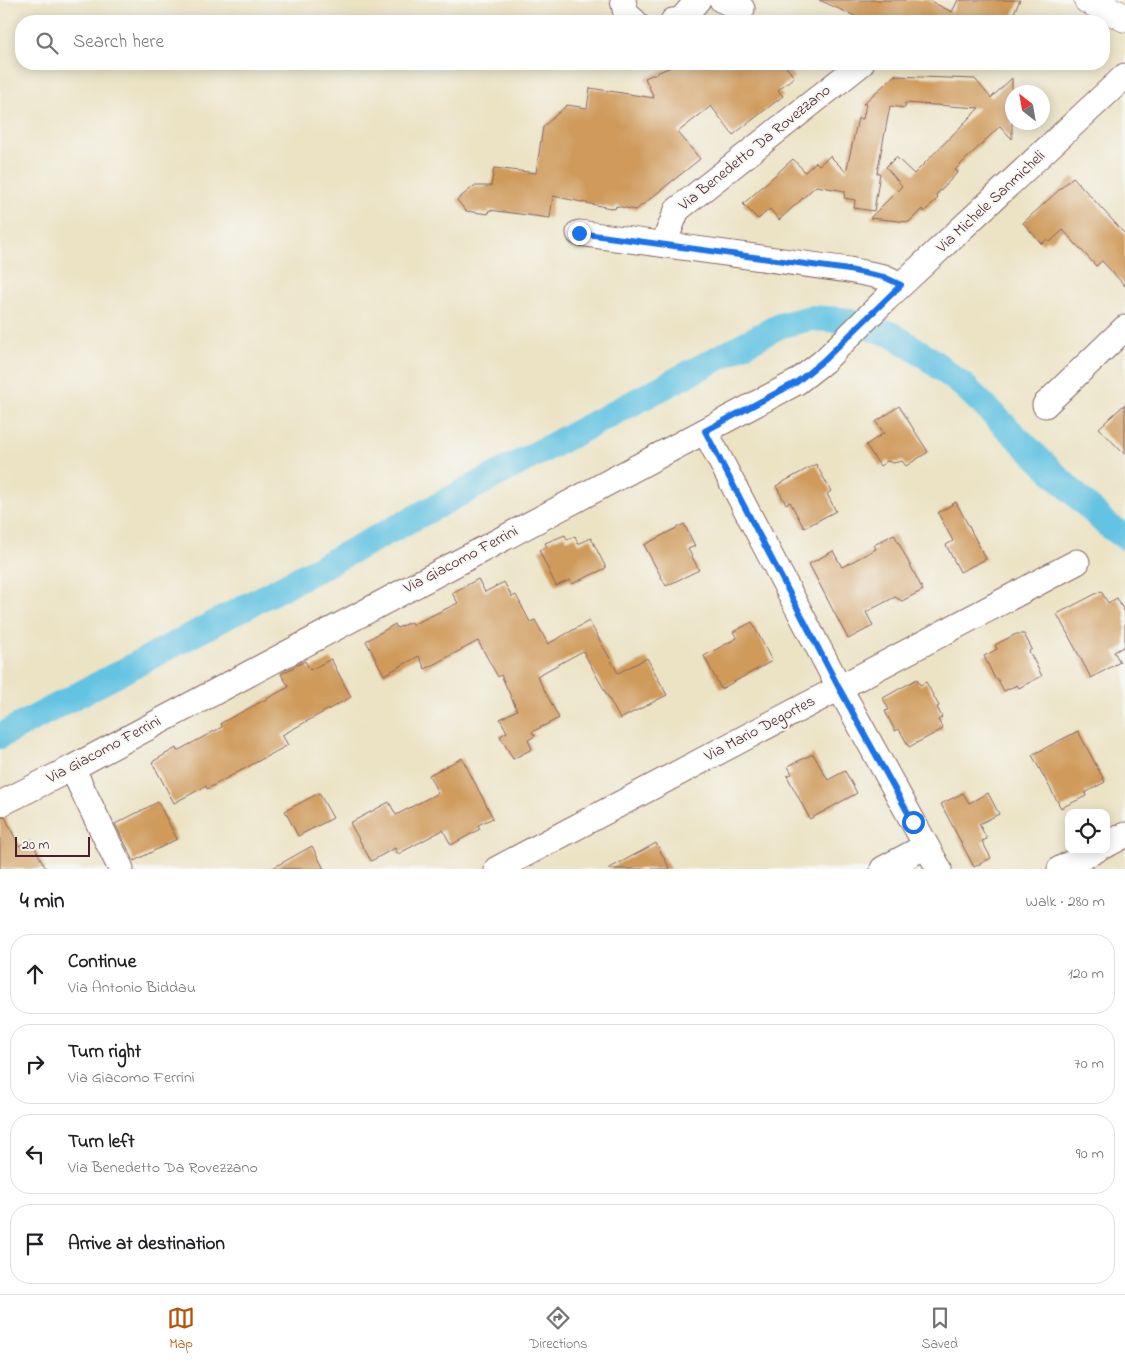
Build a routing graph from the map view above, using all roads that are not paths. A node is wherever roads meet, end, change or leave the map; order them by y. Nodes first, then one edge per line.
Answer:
1 (623, 0) edge
2 (698, 0) edge
3 (1088, 0) edge
4 (627, 15) edge
5 (685, 15) edge
6 (1125, 18) edge
7 (853, 70) edge
8 (1125, 76) edge
9 (579, 233) dead end
10 (664, 243) junction
11 (894, 292) junction
12 (1125, 328) edge
13 (1045, 405) dead end
14 (705, 431) junction
15 (1077, 562) dead end
16 (839, 688) junction
17 (72, 768) junction
18 (0, 804) edge
19 (1125, 835) edge
20 (1110, 843) edge
21 (926, 846) junction
22 (1088, 854) edge
23 (122, 869) edge
24 (497, 869) edge
25 (883, 869) edge
26 (938, 869) edge
27 (1060, 869) edge

1 - 4 street
2 - 5 street
3 - 6 street
7 - 10 street, Via Benedetto Da Rovezzano
8 - 11 street, Via Michele Sanmicheli
9 - 10 street
10 - 11 street
11 - 14 street, Via Giacomo Ferrini
12 - 13 street
14 - 16 street
14 - 17 street, Via Giacomo Ferrini
15 - 16 street, Via Mario Degortes
16 - 21 street
16 - 24 street, Via Mario Degortes
17 - 18 street, Via Giacomo Ferrini
17 - 23 street
19 - 20 street
21 - 25 street
21 - 26 street
22 - 27 street

